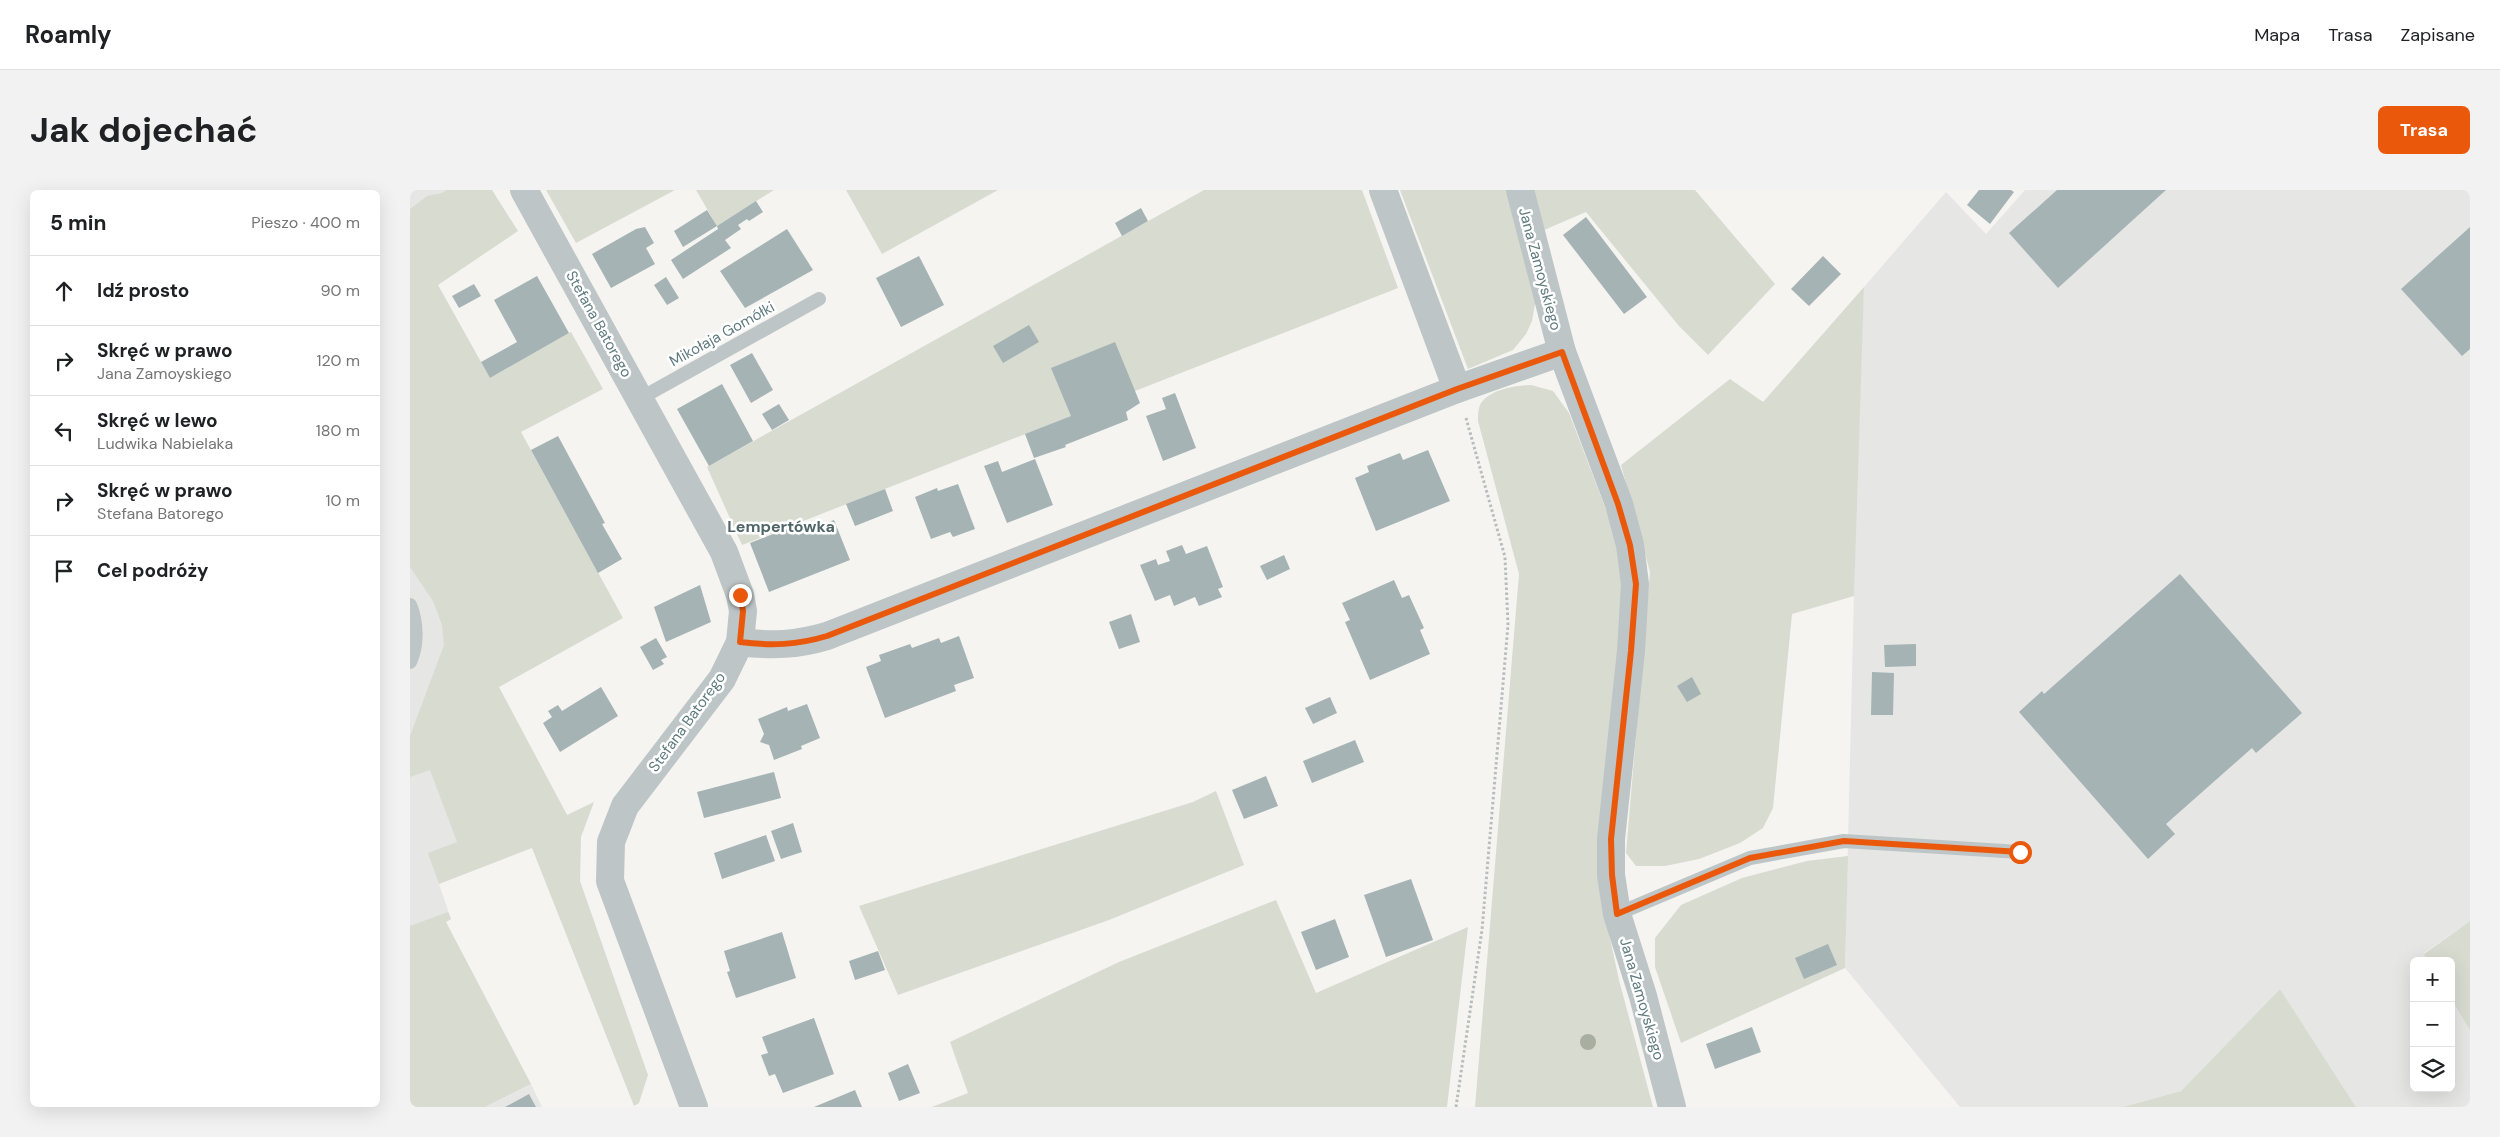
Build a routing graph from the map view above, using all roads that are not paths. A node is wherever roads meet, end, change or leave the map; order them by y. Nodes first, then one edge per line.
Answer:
1 (524, 190) edge
2 (1383, 190) edge
3 (1520, 190) edge
4 (819, 299) dead end
5 (1562, 352) junction
6 (1457, 389) junction
7 (641, 398) junction
8 (410, 605) edge
9 (740, 642) junction
10 (410, 662) edge
11 (2020, 852) dead end
12 (1617, 914) junction
13 (694, 1107) edge
14 (1672, 1107) edge

1 - 7 street, Stefana Batorego
2 - 6 street
3 - 5 street, Jana Zamoyskiego
4 - 7 lane, Mikołaja Gomółki
5 - 6 street
5 - 12 street, Jana Zamoyskiego
6 - 9 street
7 - 9 street, Stefana Batorego
8 - 10 lane
9 - 13 street, Stefana Batorego
11 - 12 lane
12 - 14 street, Jana Zamoyskiego

